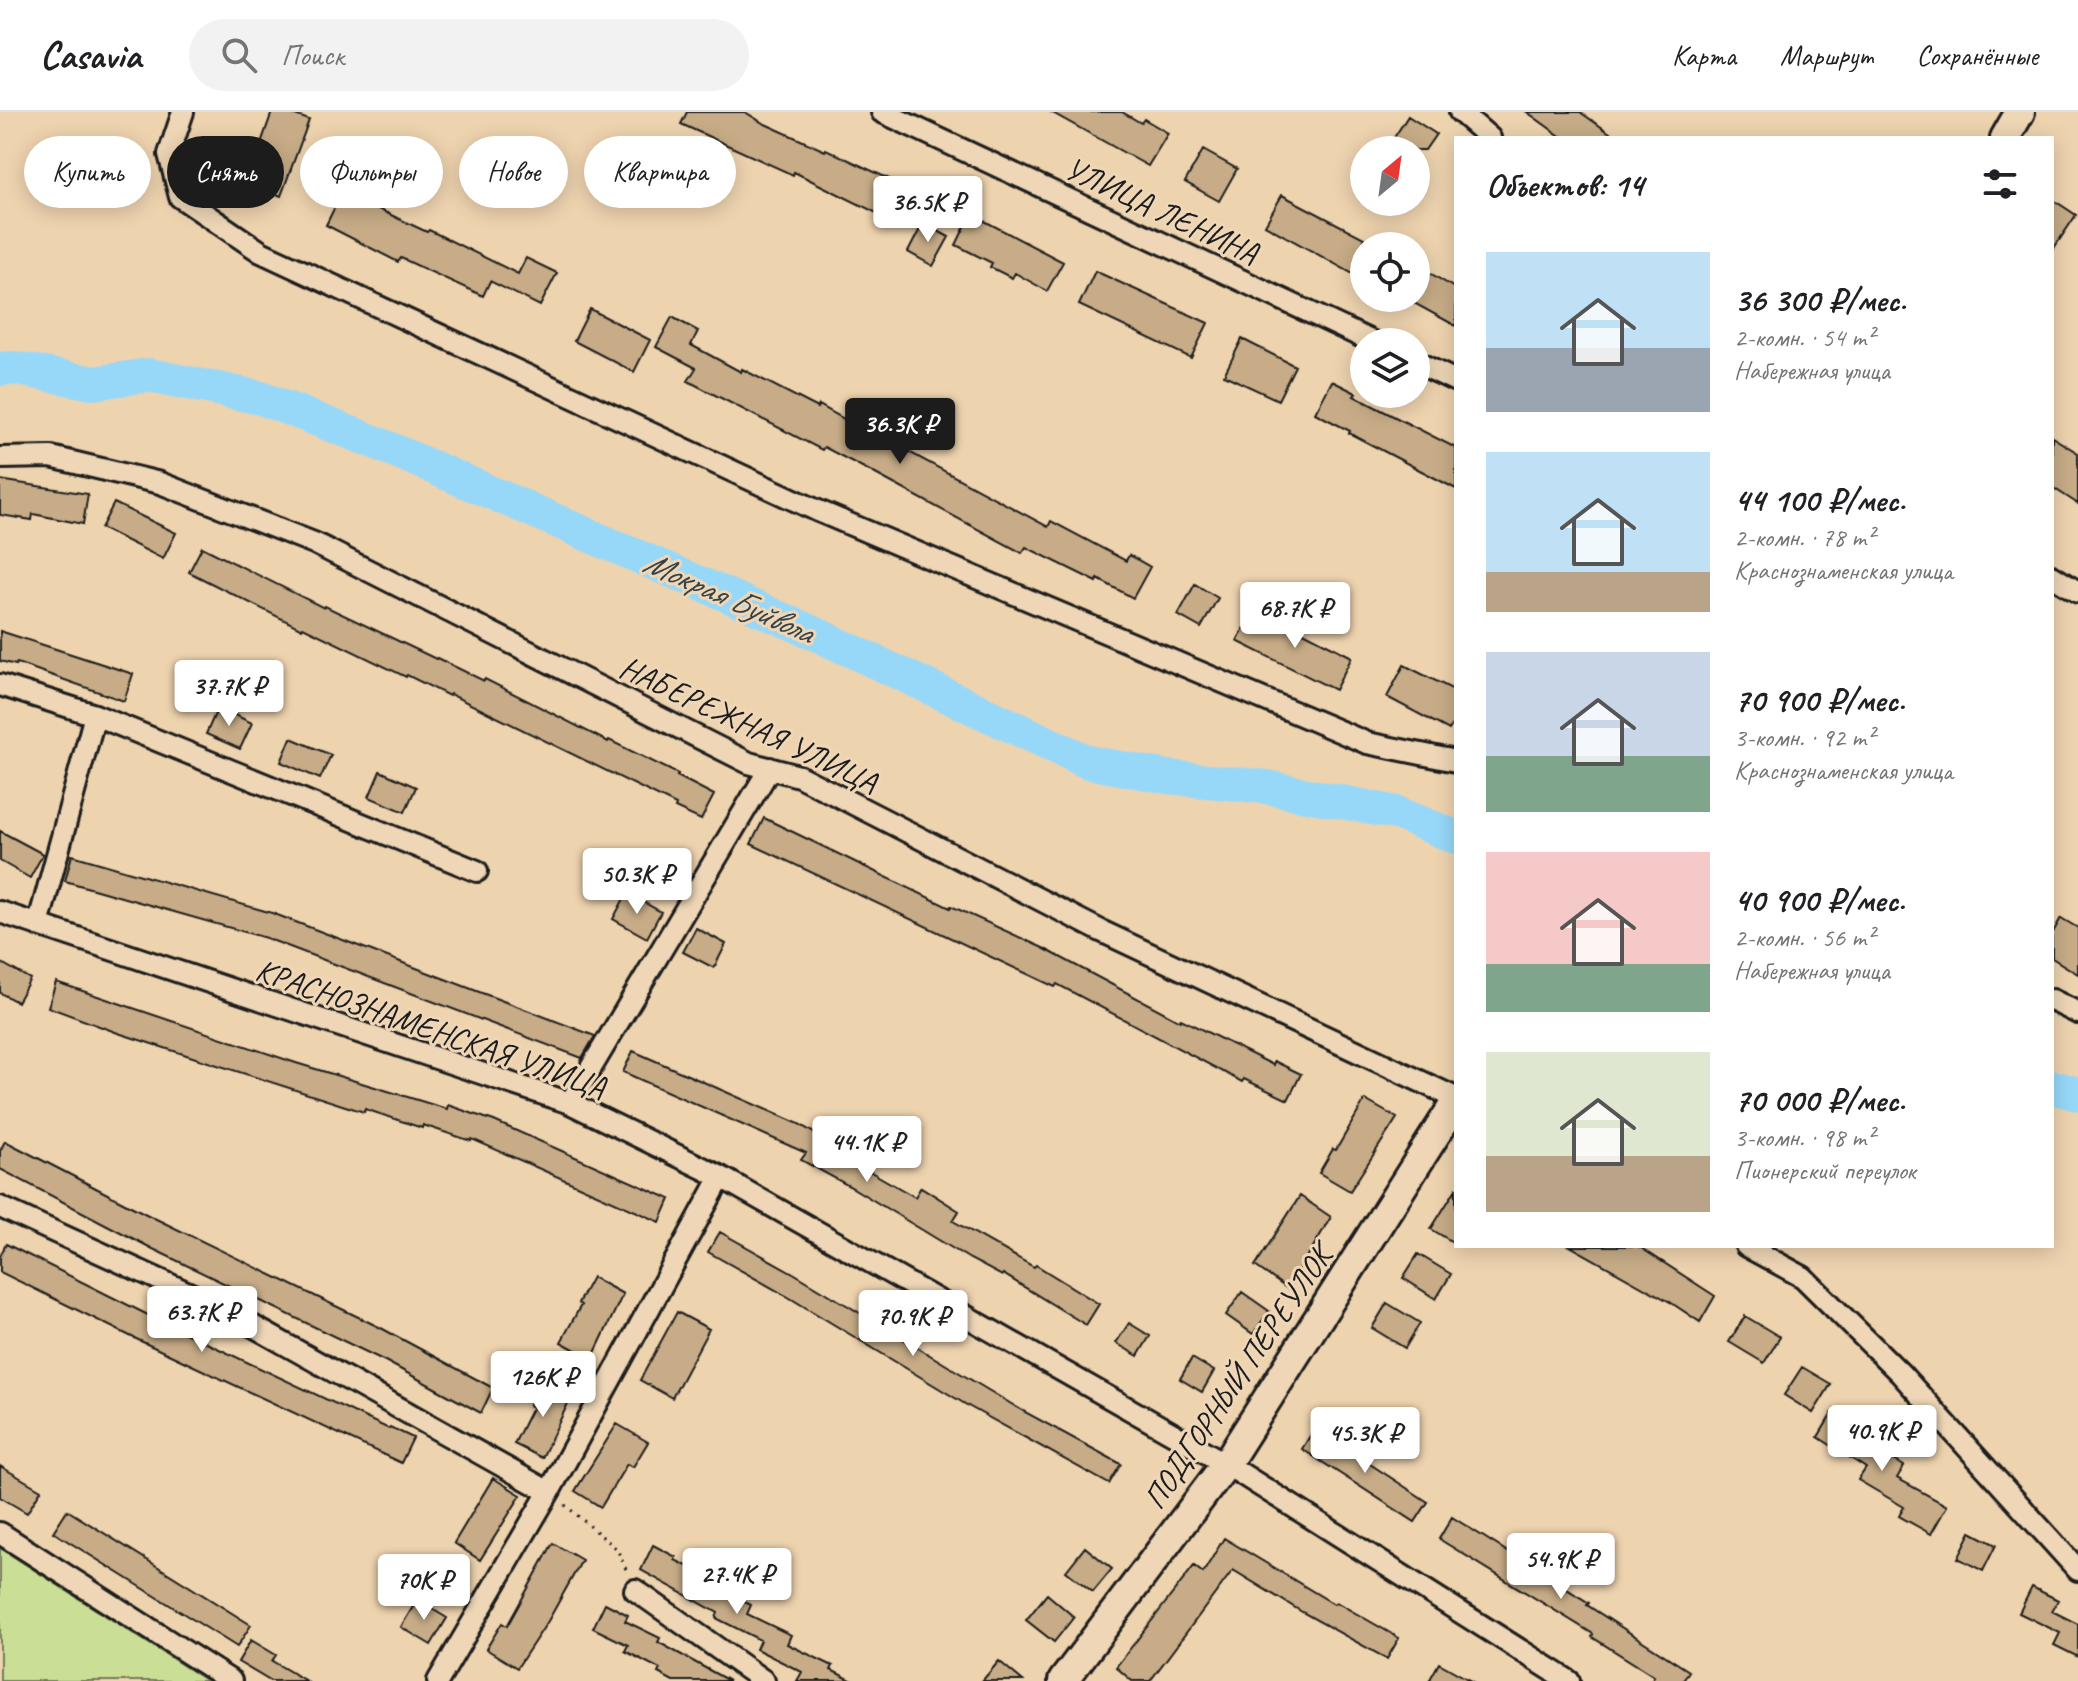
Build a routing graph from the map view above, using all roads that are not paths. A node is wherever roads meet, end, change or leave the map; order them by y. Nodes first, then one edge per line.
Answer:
1 (183, 112) edge
2 (882, 112) edge
3 (1460, 112) edge
4 (2020, 112) edge
5 (1488, 136) edge
6 (2006, 136) edge
7 (1350, 331) edge
8 (1430, 369) edge
9 (1454, 380) edge
10 (0, 458) edge
11 (2054, 577) edge
12 (2078, 592) edge
13 (0, 685) edge
14 (95, 715) junction
15 (1454, 761) edge
16 (770, 768) junction
17 (477, 871) dead end
18 (0, 912) edge
19 (38, 925) junction
20 (2054, 1001) edge
21 (2078, 1013) edge
22 (1454, 1099) edge
23 (570, 1103) junction
24 (1454, 1103) edge
25 (721, 1177) junction
26 (0, 1207) edge
27 (1750, 1248) edge
28 (1226, 1464) junction
29 (549, 1492) junction
30 (0, 1533) edge
31 (2078, 1570) edge
32 (635, 1590) road end
33 (231, 1681) edge
34 (438, 1681) edge
35 (764, 1681) edge
36 (1063, 1681) edge
37 (1569, 1681) edge

1 - 15 street
2 - 7 street, УЛИЦА ЛЕНИНА
3 - 5 street
4 - 6 main road
8 - 9 street
10 - 16 street, НАБЕРЕЖНАЯ УЛИЦА
11 - 12 street
13 - 14 street
14 - 17 street
14 - 19 street
16 - 22 street, НАБЕРЕЖНАЯ УЛИЦА
16 - 23 street
18 - 19 street, КРАСНОЗНАМЕНСКАЯ УЛИЦА
19 - 23 street, КРАСНОЗНАМЕНСКАЯ УЛИЦА
20 - 21 street
23 - 25 street, КРАСНОЗНАМЕНСКАЯ УЛИЦА
24 - 28 main road, ПОДГОРНЫЙ ПЕРЕУЛОК
25 - 28 street, КРАСНОЗНАМЕНСКАЯ УЛИЦА
25 - 29 street
26 - 29 street
27 - 31 street
28 - 36 main road, ПОДГОРНЫЙ ПЕРЕУЛОК
28 - 37 street, КРАСНОЗНАМЕНСКАЯ УЛИЦА
29 - 34 street
30 - 33 street
32 - 35 street

